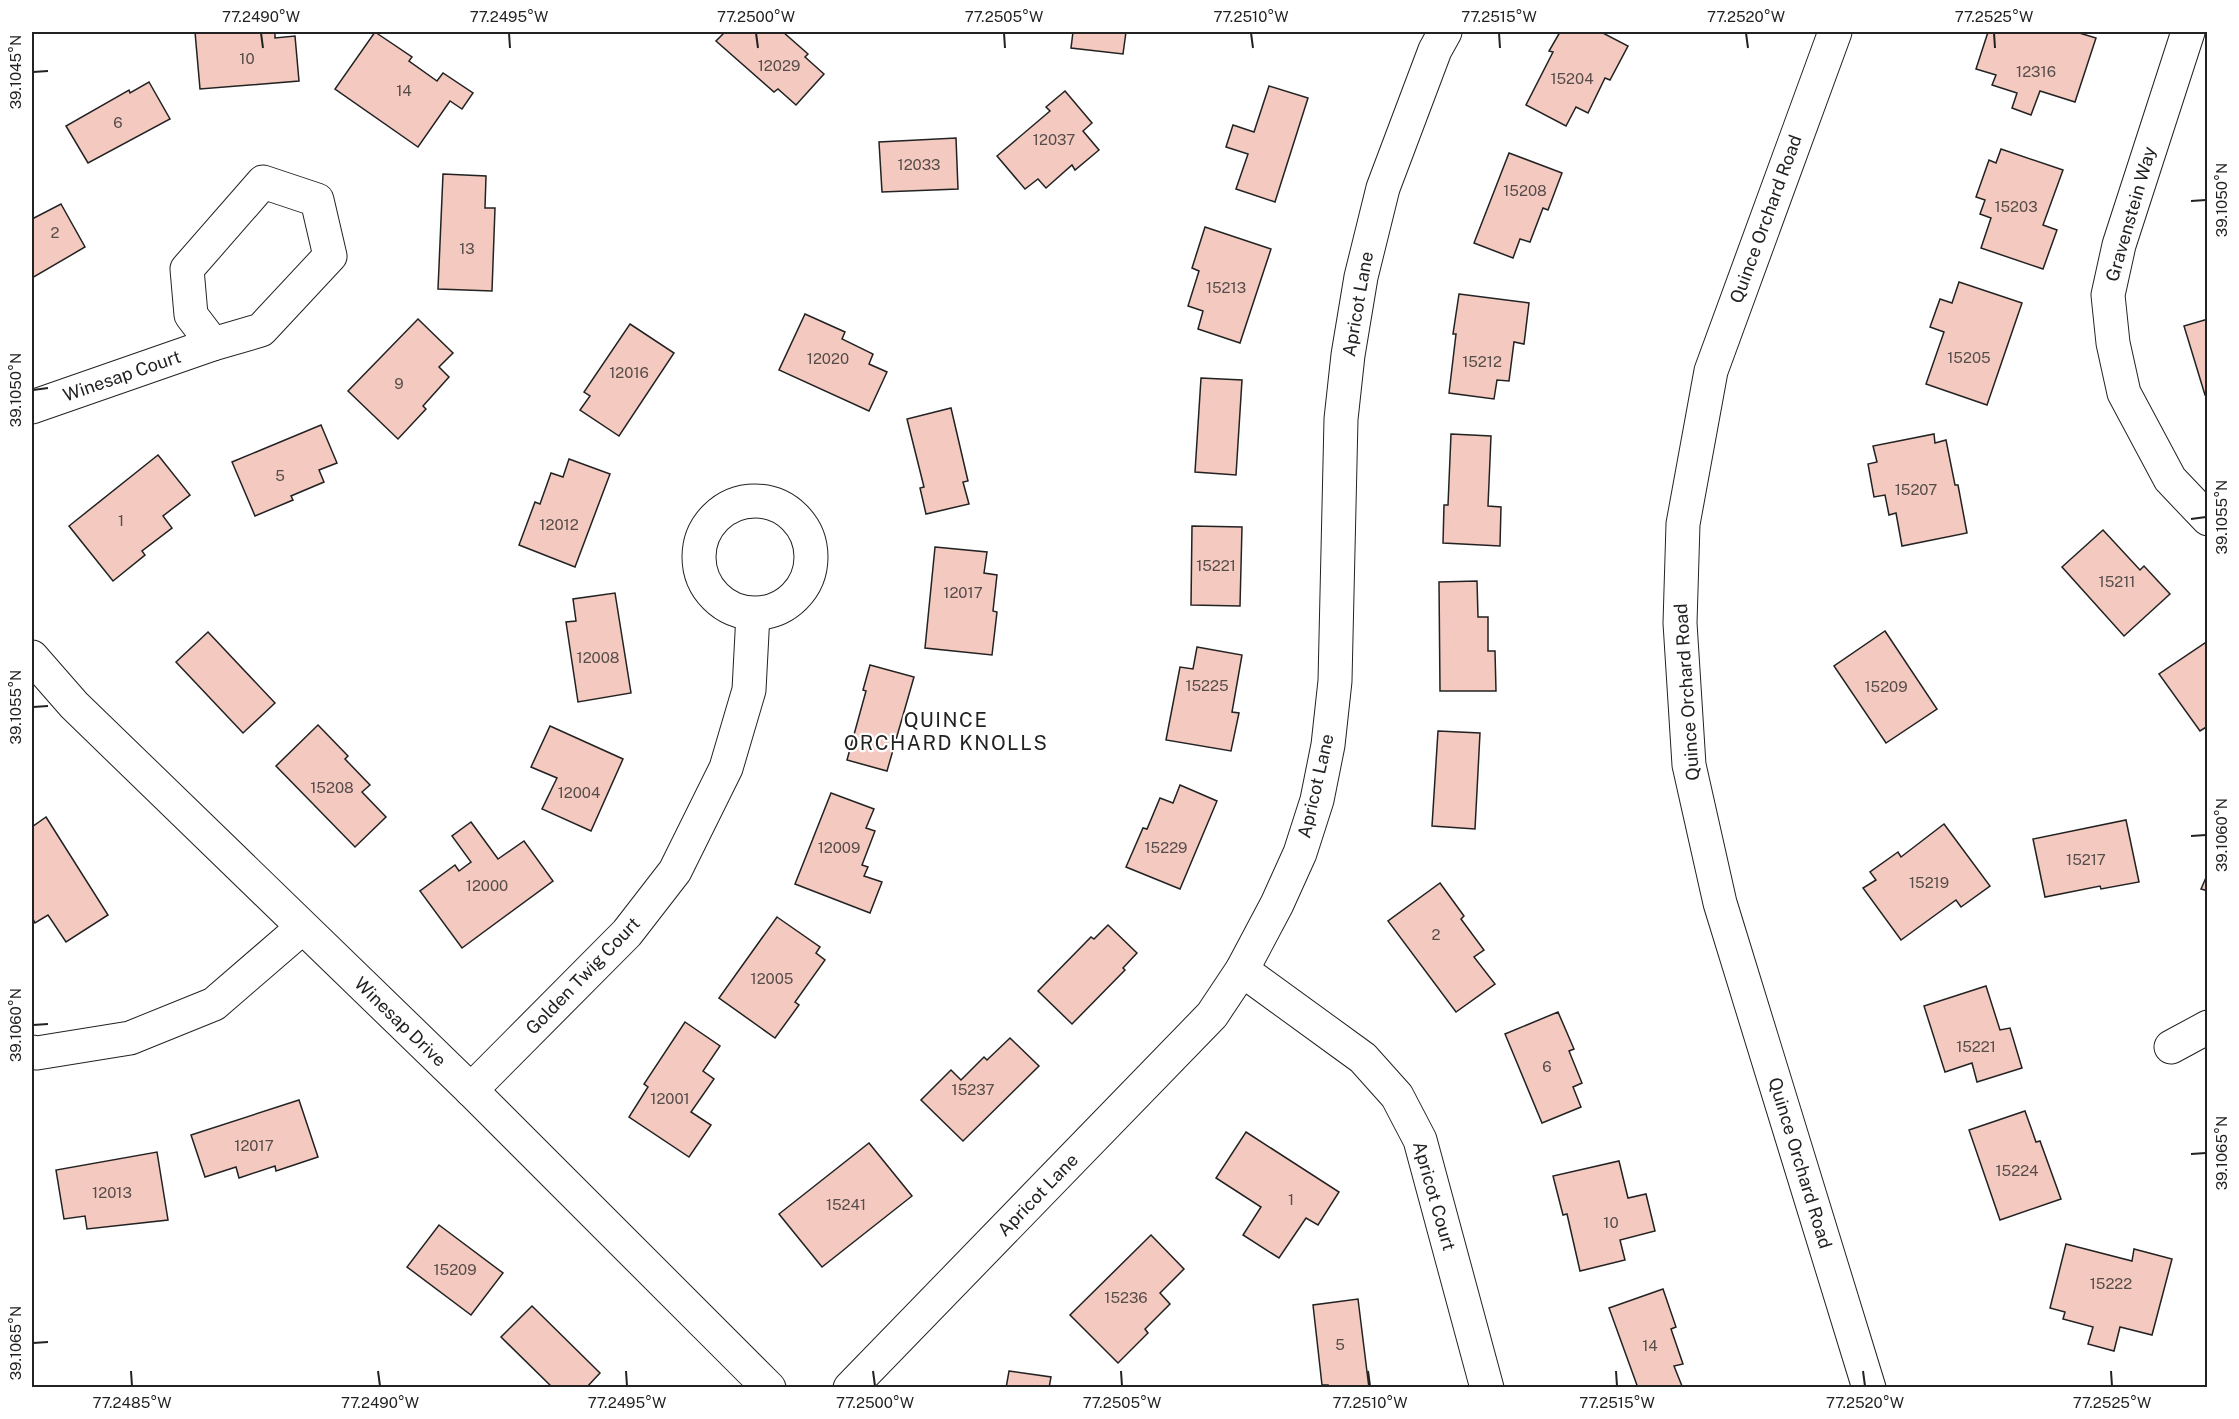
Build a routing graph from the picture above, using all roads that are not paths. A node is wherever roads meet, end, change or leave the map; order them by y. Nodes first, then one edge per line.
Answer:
1 (1445, 32) edge
2 (1835, 32) edge
3 (2188, 32) edge
4 (213, 344) junction
5 (32, 407) edge
6 (2208, 519) edge
7 (753, 614) dead end
8 (32, 657) edge
9 (302, 928) junction
10 (1242, 970) junction
11 (2208, 1027) edge
12 (2171, 1047) dead end
13 (32, 1052) edge
14 (471, 1090) junction
15 (769, 1388) edge
16 (850, 1388) edge
17 (1487, 1388) edge
18 (1869, 1388) edge

1 - 10 street, Apricot Lane
2 - 18 street, Quince Orchard Road
3 - 6 street, Gravenstein Way
4 - 4 street, Winesap Court
4 - 5 street, Winesap Court
7 - 14 street, Golden Twig Court
8 - 9 street, Winesap Drive
9 - 13 street
9 - 14 street, Winesap Drive
10 - 16 street, Apricot Lane
10 - 17 street, Apricot Court
11 - 12 street
14 - 15 street, Winesap Drive

